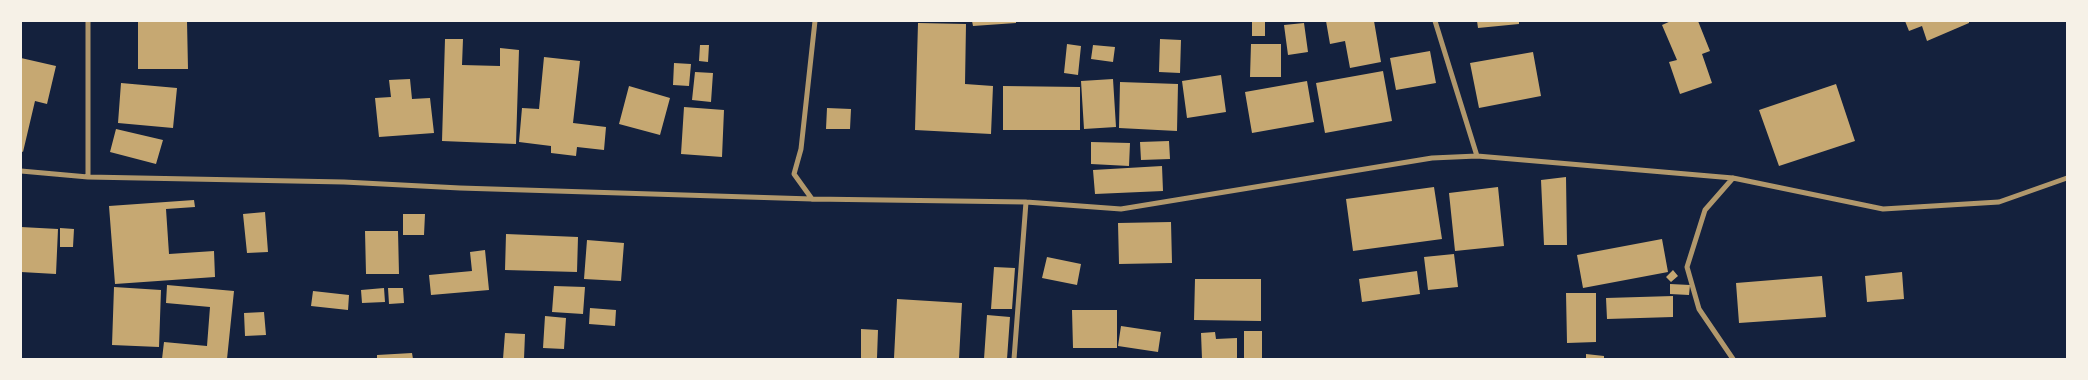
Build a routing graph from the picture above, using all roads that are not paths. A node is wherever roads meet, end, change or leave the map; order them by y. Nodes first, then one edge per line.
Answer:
1 (88, 21) edge
2 (815, 21) edge
3 (1435, 21) edge
4 (1477, 156) junction
5 (21, 171) edge
6 (88, 177) junction
7 (1733, 178) junction
8 (2067, 178) edge
9 (812, 199) junction
10 (1026, 202) junction
11 (1014, 359) edge
12 (1733, 359) edge

1 - 6 street
2 - 9 street
3 - 4 street
4 - 7 street
4 - 10 street
5 - 6 street
6 - 9 street
7 - 8 street
7 - 12 street
9 - 10 street
10 - 11 street

